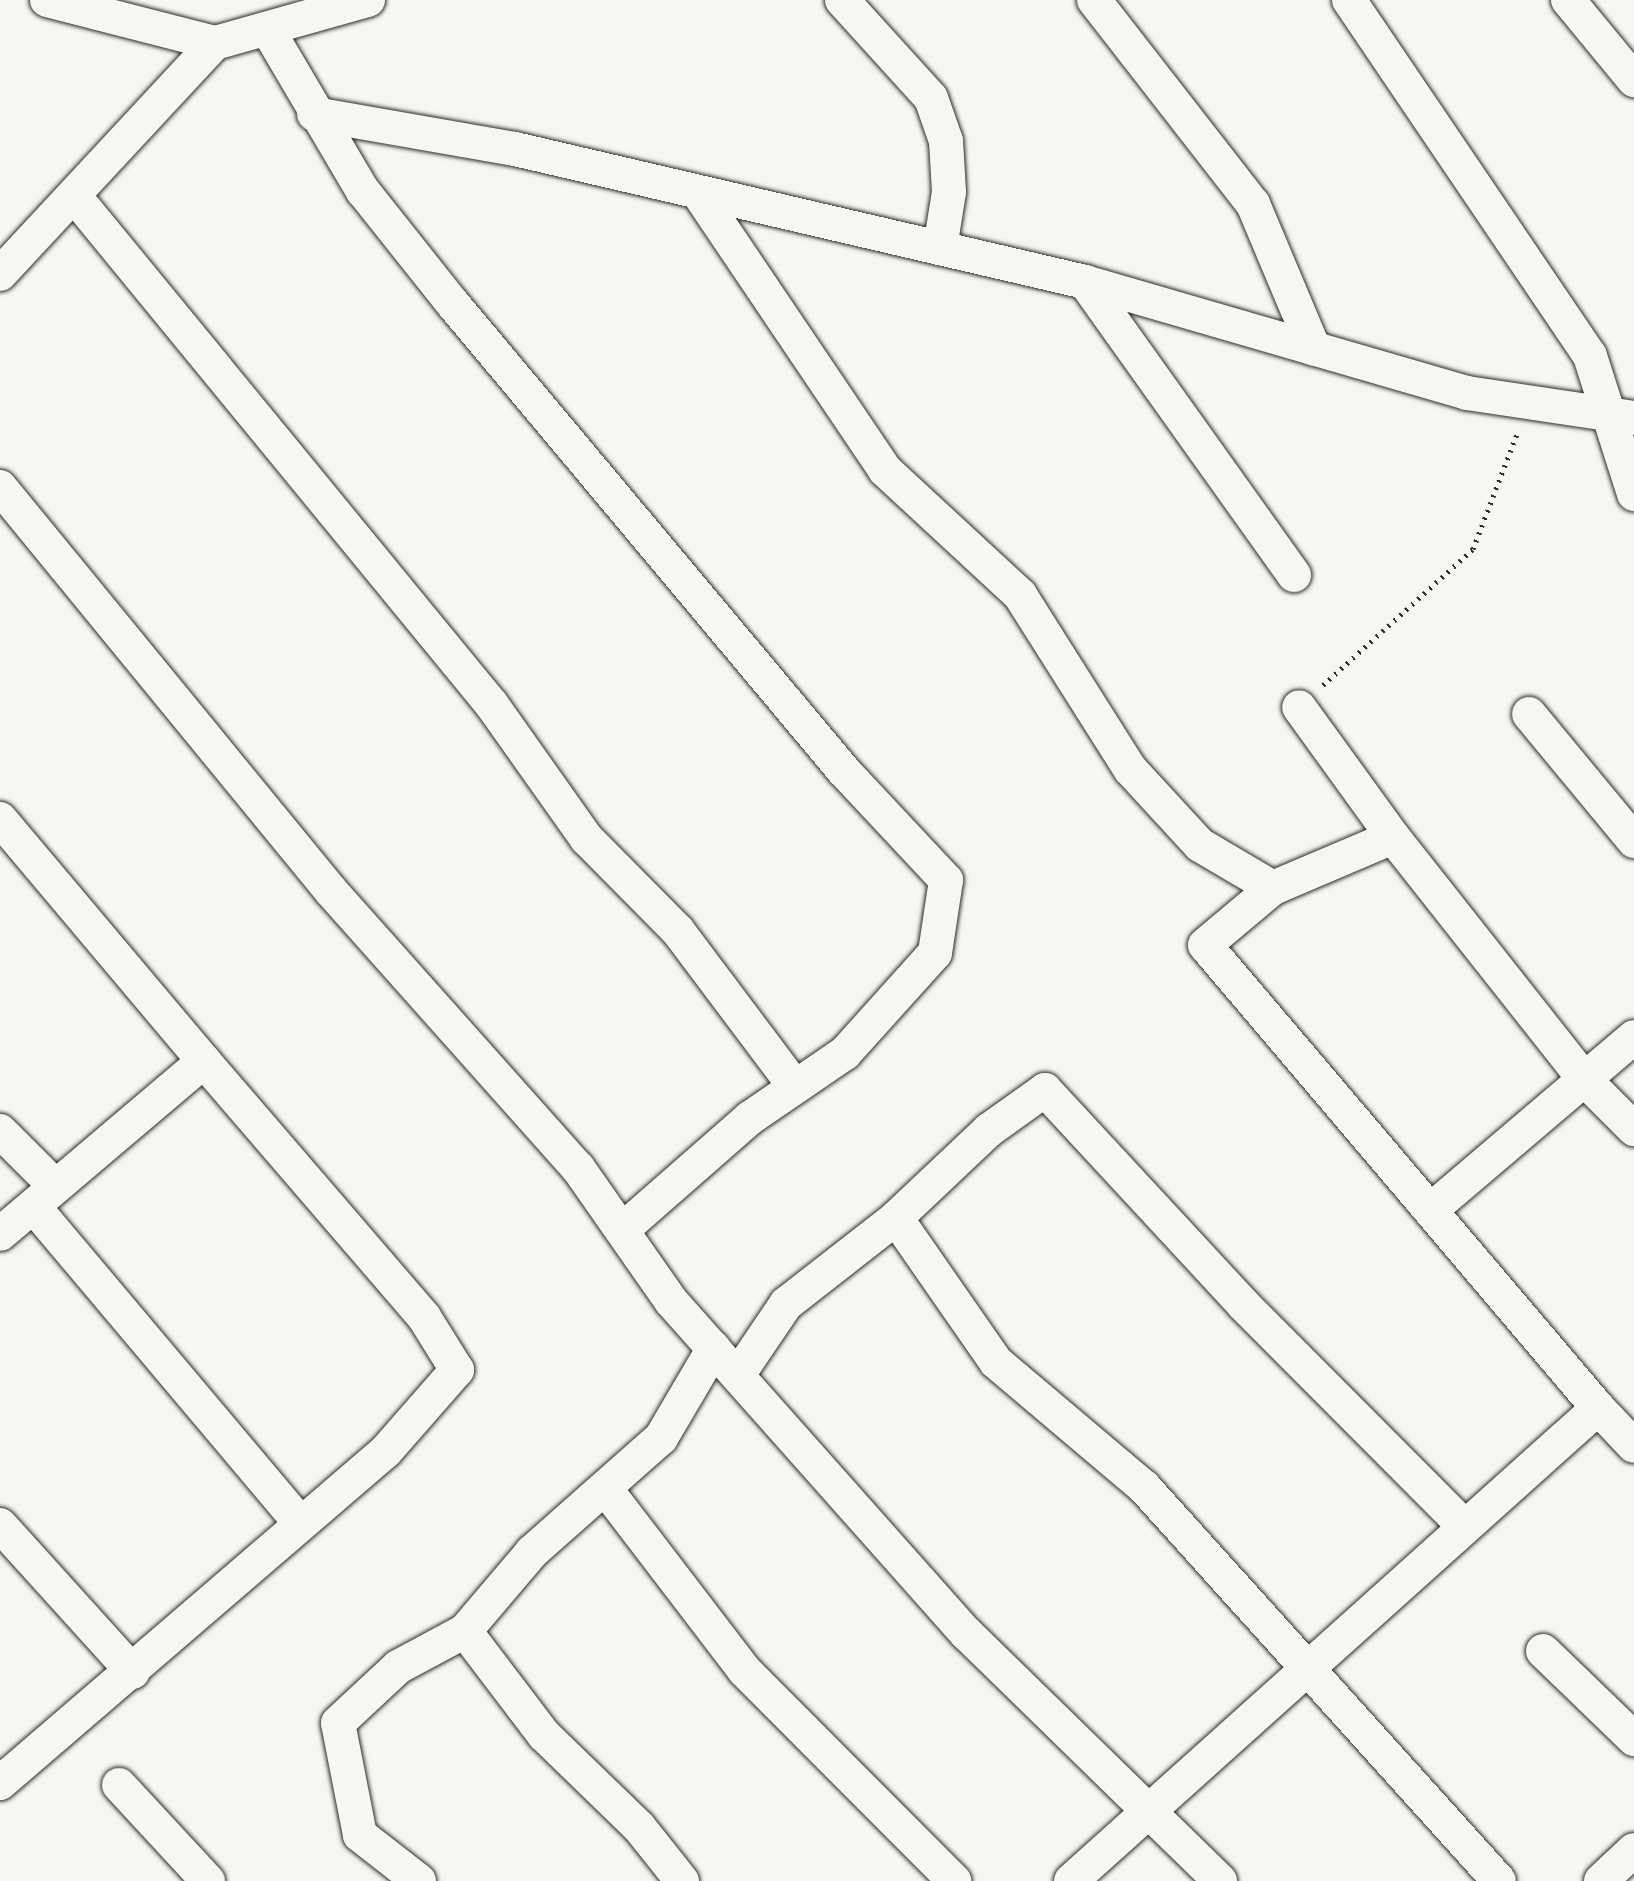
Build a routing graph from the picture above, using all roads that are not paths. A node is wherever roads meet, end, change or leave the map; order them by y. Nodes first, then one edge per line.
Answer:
1 (47, 0) edge
2 (367, 0) edge
3 (842, 0) edge
4 (1094, 0) edge
5 (1349, 0) edge
6 (1568, 0) edge
7 (268, 30) junction
8 (215, 43) junction
9 (1634, 80) edge
10 (314, 114) junction
11 (699, 194) junction
12 (76, 198) junction
13 (940, 248) junction
14 (0, 274) edge
15 (1085, 282) junction
16 (1314, 349) junction
17 (1624, 417) edge
18 (0, 487) edge
19 (1634, 494) edge
20 (1294, 575) dead end
21 (1299, 707) road end
22 (1529, 714) dead end
23 (0, 819) edge
24 (1393, 837) junction
25 (1634, 841) edge
26 (1273, 888) junction
27 (1634, 1037) edge
28 (204, 1061) junction
29 (1584, 1079) junction
30 (795, 1087) junction
31 (1634, 1129) edge
32 (0, 1131) edge
33 (44, 1196) junction
34 (1432, 1209) junction
35 (896, 1218) junction
36 (622, 1230) junction
37 (0, 1234) edge
38 (714, 1348) junction
39 (738, 1375) junction
40 (1598, 1408) junction
41 (1634, 1446) edge
42 (605, 1488) junction
43 (300, 1523) junction
44 (0, 1525) edge
45 (1463, 1525) junction
46 (465, 1631) junction
47 (1543, 1651) dead end
48 (1308, 1662) junction
49 (133, 1672) junction
50 (1634, 1739) edge
51 (5, 1769) edge
52 (119, 1785) dead end
53 (1155, 1812) junction
54 (1634, 1850) edge
55 (208, 1881) edge
56 (419, 1881) edge
57 (682, 1881) edge
58 (954, 1881) edge
59 (1071, 1881) edge
60 (1220, 1881) edge
61 (1499, 1881) edge
62 (1601, 1881) edge

1 - 8 street
2 - 7 street
3 - 13 street
4 - 16 street
5 - 17 street
6 - 9 street
7 - 8 street
7 - 10 street
8 - 12 street
10 - 11 street
10 - 30 street
11 - 13 street
11 - 26 street
12 - 14 street
12 - 30 street
13 - 15 street
15 - 16 street
15 - 20 street
16 - 17 street
17 - 19 street
18 - 36 street
21 - 24 street
22 - 25 street
23 - 28 street
24 - 26 street
24 - 29 street
26 - 34 street
27 - 29 street
28 - 33 street
28 - 43 street
29 - 31 street
29 - 34 street
30 - 36 street
32 - 33 street
33 - 37 street
33 - 43 street
34 - 40 street
35 - 39 street
35 - 45 street
35 - 48 street
36 - 38 street
38 - 39 street
38 - 42 street
39 - 53 street
40 - 41 street
40 - 45 street
42 - 46 street
42 - 58 street
43 - 49 street
44 - 49 street
45 - 48 street
46 - 56 street
46 - 57 street
47 - 50 street
48 - 53 street
48 - 61 street
49 - 51 street
52 - 55 street
53 - 59 street
53 - 60 street
54 - 62 street

